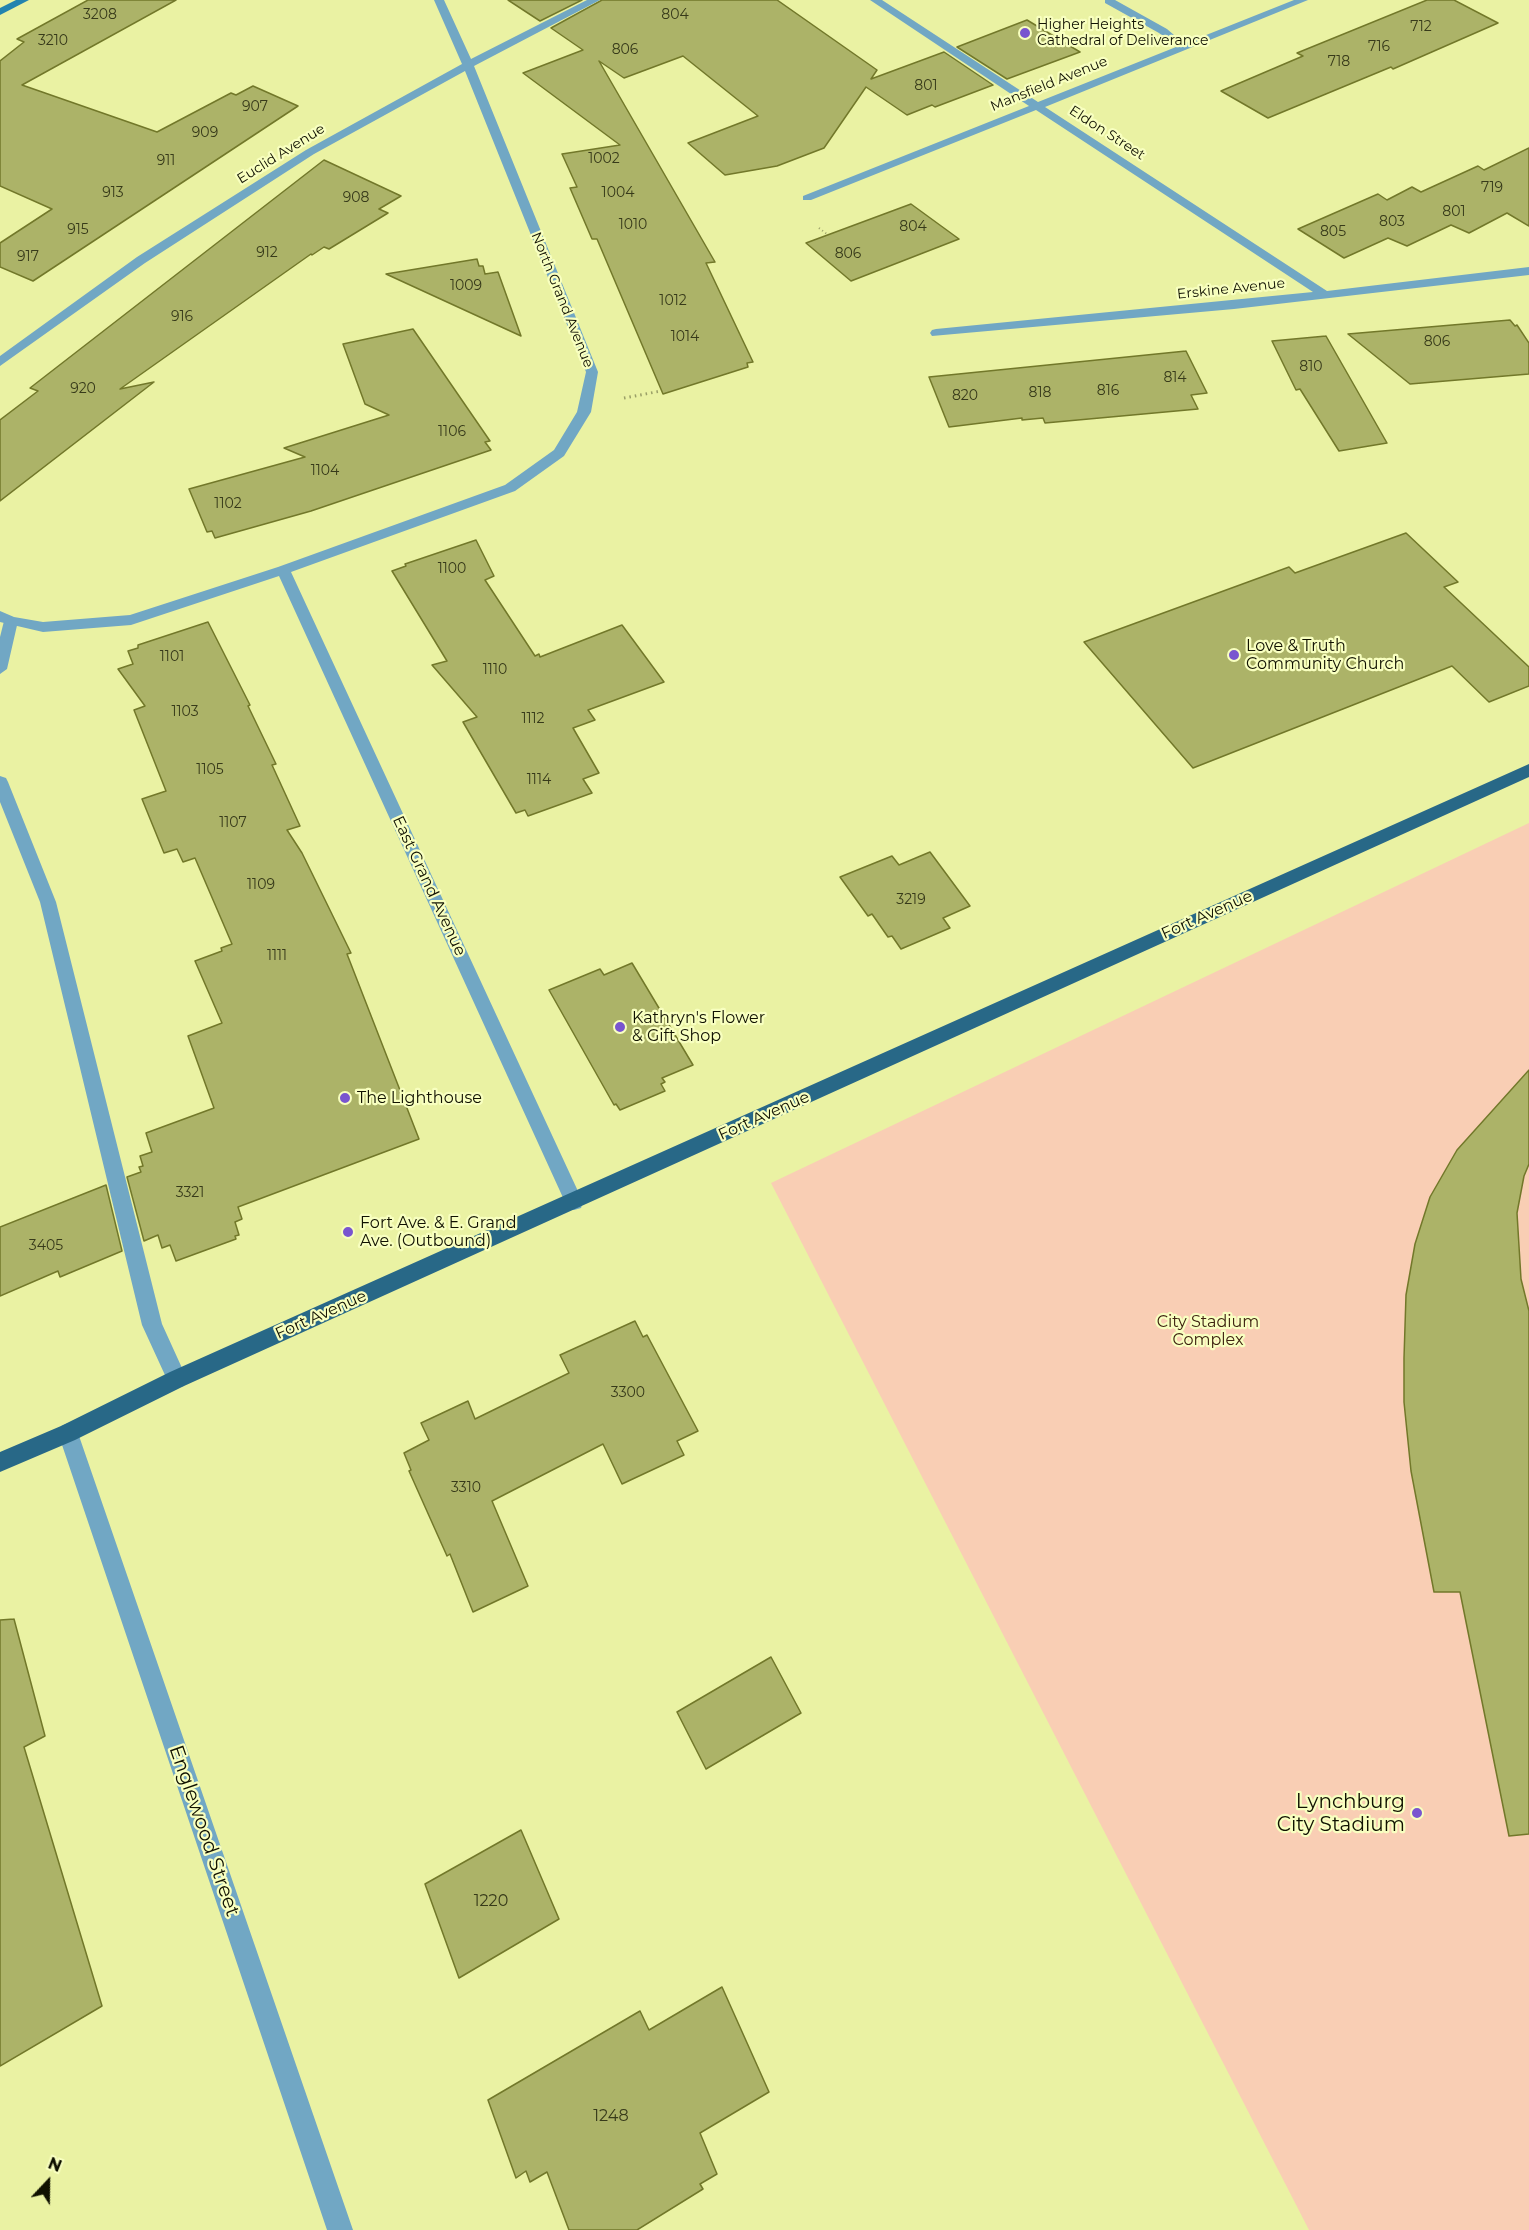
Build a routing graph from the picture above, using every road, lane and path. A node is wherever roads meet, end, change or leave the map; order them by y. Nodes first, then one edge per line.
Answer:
1 (24, 0) edge
2 (439, 0) edge
3 (595, 0) edge
4 (875, 0) edge
5 (1303, 0) edge
6 (1110, 1) edge
7 (0, 12) edge
8 (1183, 47) junction
9 (468, 65) junction
10 (1037, 105) junction
11 (807, 198) dead end
12 (1529, 271) edge
13 (1322, 293) junction
14 (936, 333) dead end
15 (0, 362) edge
16 (661, 391) dead end
17 (615, 400) dead end
18 (283, 570) junction
19 (6, 619) edge
20 (0, 669) edge
21 (1529, 770) edge
22 (0, 783) edge
23 (574, 1202) junction
24 (177, 1379) junction
25 (68, 1432) junction
26 (0, 1462) edge
27 (340, 2230) edge

1 - 7 main road
2 - 9 street, North Grand Avenue
3 - 9 street, Euclid Avenue
4 - 10 street, Eldon Street
5 - 8 street, Mansfield Avenue
6 - 8 street
8 - 10 street, Mansfield Avenue
9 - 15 street, Euclid Avenue
9 - 18 street, North Grand Avenue
10 - 11 street, Mansfield Avenue
10 - 13 street, Eldon Street
12 - 13 street, Erskine Avenue
13 - 14 street, Erskine Avenue
16 - 17 path
18 - 19 street, North Grand Avenue
18 - 23 street, East Grand Avenue
19 - 20 street
21 - 23 main road, Fort Avenue
22 - 24 street
23 - 24 main road, Fort Avenue
24 - 25 main road, Fort Avenue
25 - 26 main road, Fort Avenue
25 - 27 street, Englewood Street

